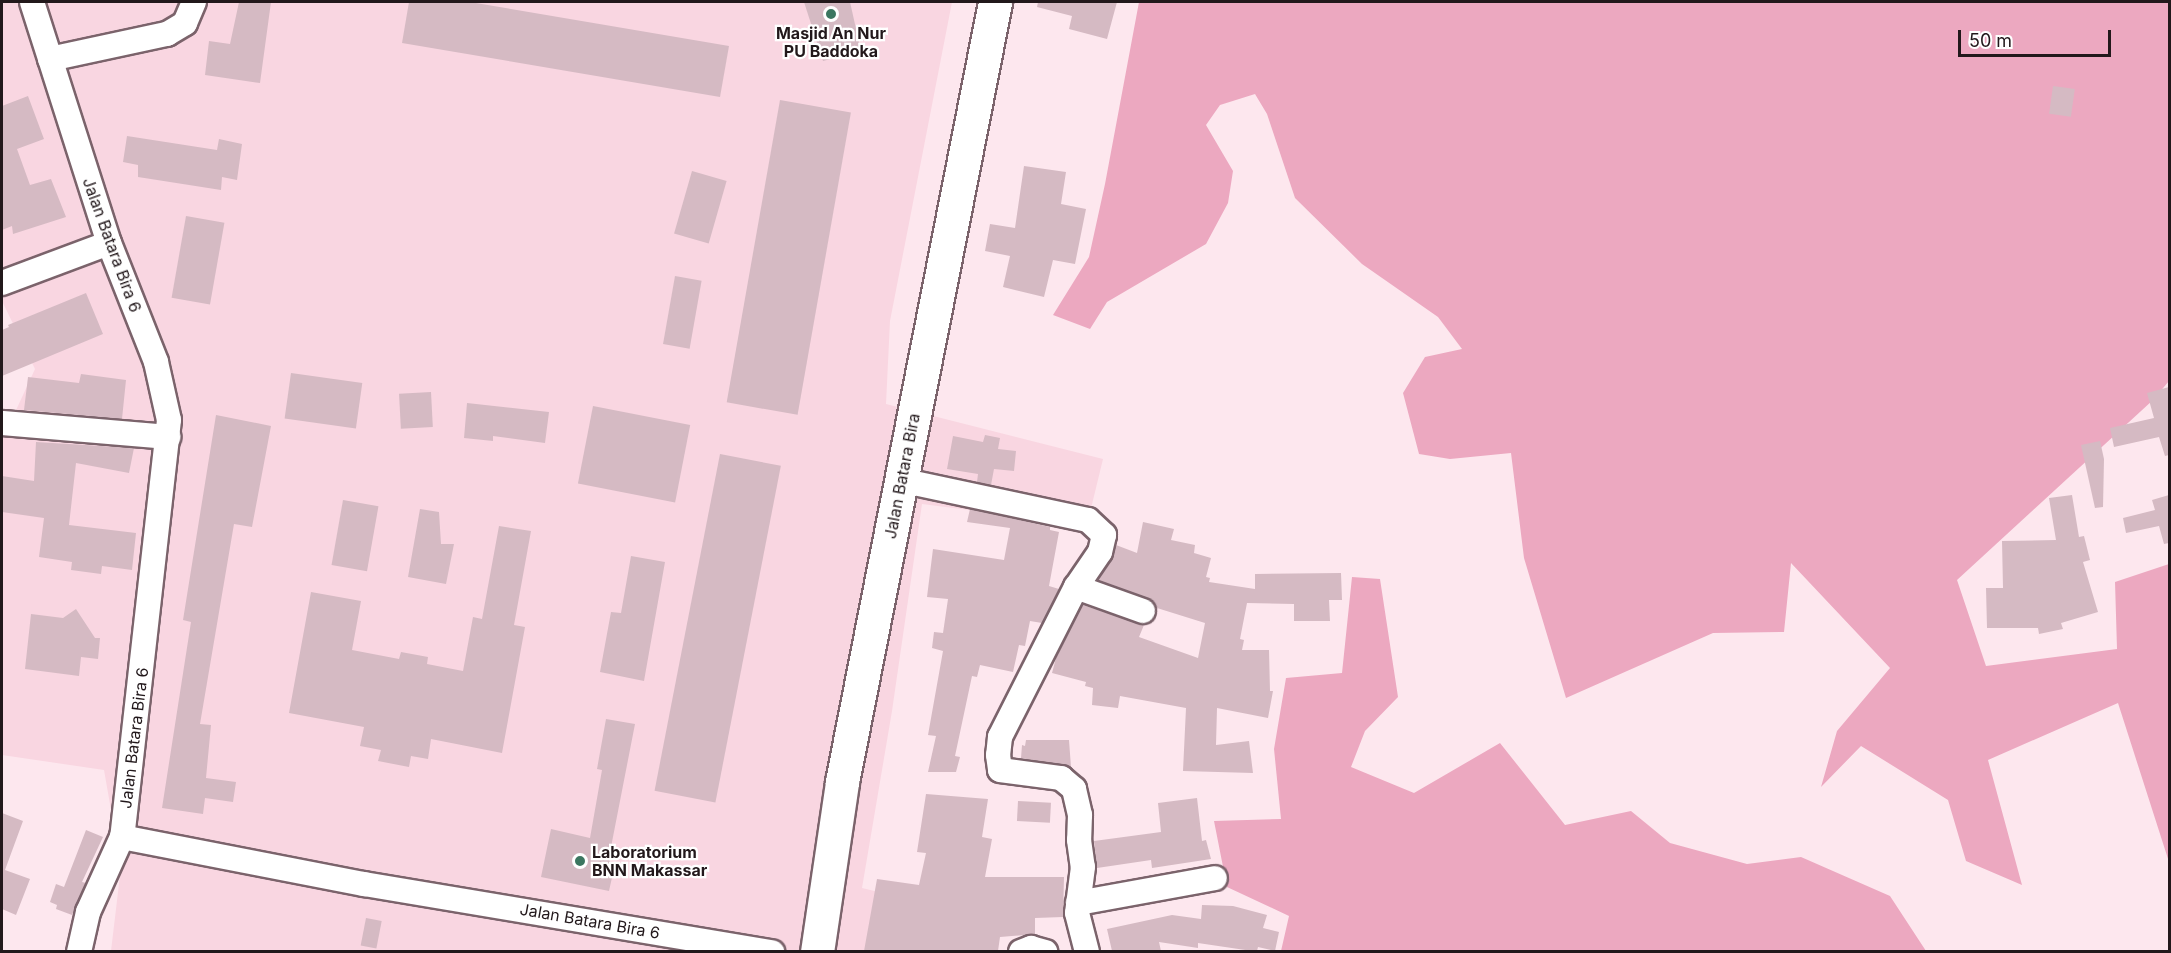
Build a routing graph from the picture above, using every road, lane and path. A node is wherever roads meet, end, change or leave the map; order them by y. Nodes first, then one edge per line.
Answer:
1 (32, 2) edge
2 (195, 2) edge
3 (994, 2) edge
4 (50, 59) junction
5 (108, 243) junction
6 (2, 283) edge
7 (2, 423) edge
8 (168, 437) junction
9 (900, 480) junction
10 (1076, 587) junction
11 (1143, 611) dead end
12 (122, 837) junction
13 (1215, 878) dead end
14 (1078, 903) junction
15 (79, 951) edge
16 (772, 951) edge
17 (817, 951) edge
18 (1021, 951) edge
19 (1045, 951) edge
20 (1087, 951) edge

1 - 4 street, Jalan Batara Bira 6
2 - 4 street
3 - 9 street, Jalan Batara Bira
4 - 5 street, Jalan Batara Bira 6
5 - 6 street
5 - 8 street, Jalan Batara Bira 6
7 - 8 street
8 - 12 street, Jalan Batara Bira 6
9 - 10 street
9 - 17 street, Jalan Batara Bira
10 - 11 street
10 - 14 street
12 - 15 street
12 - 16 street, Jalan Batara Bira 6
13 - 14 street
14 - 20 street
18 - 19 street

